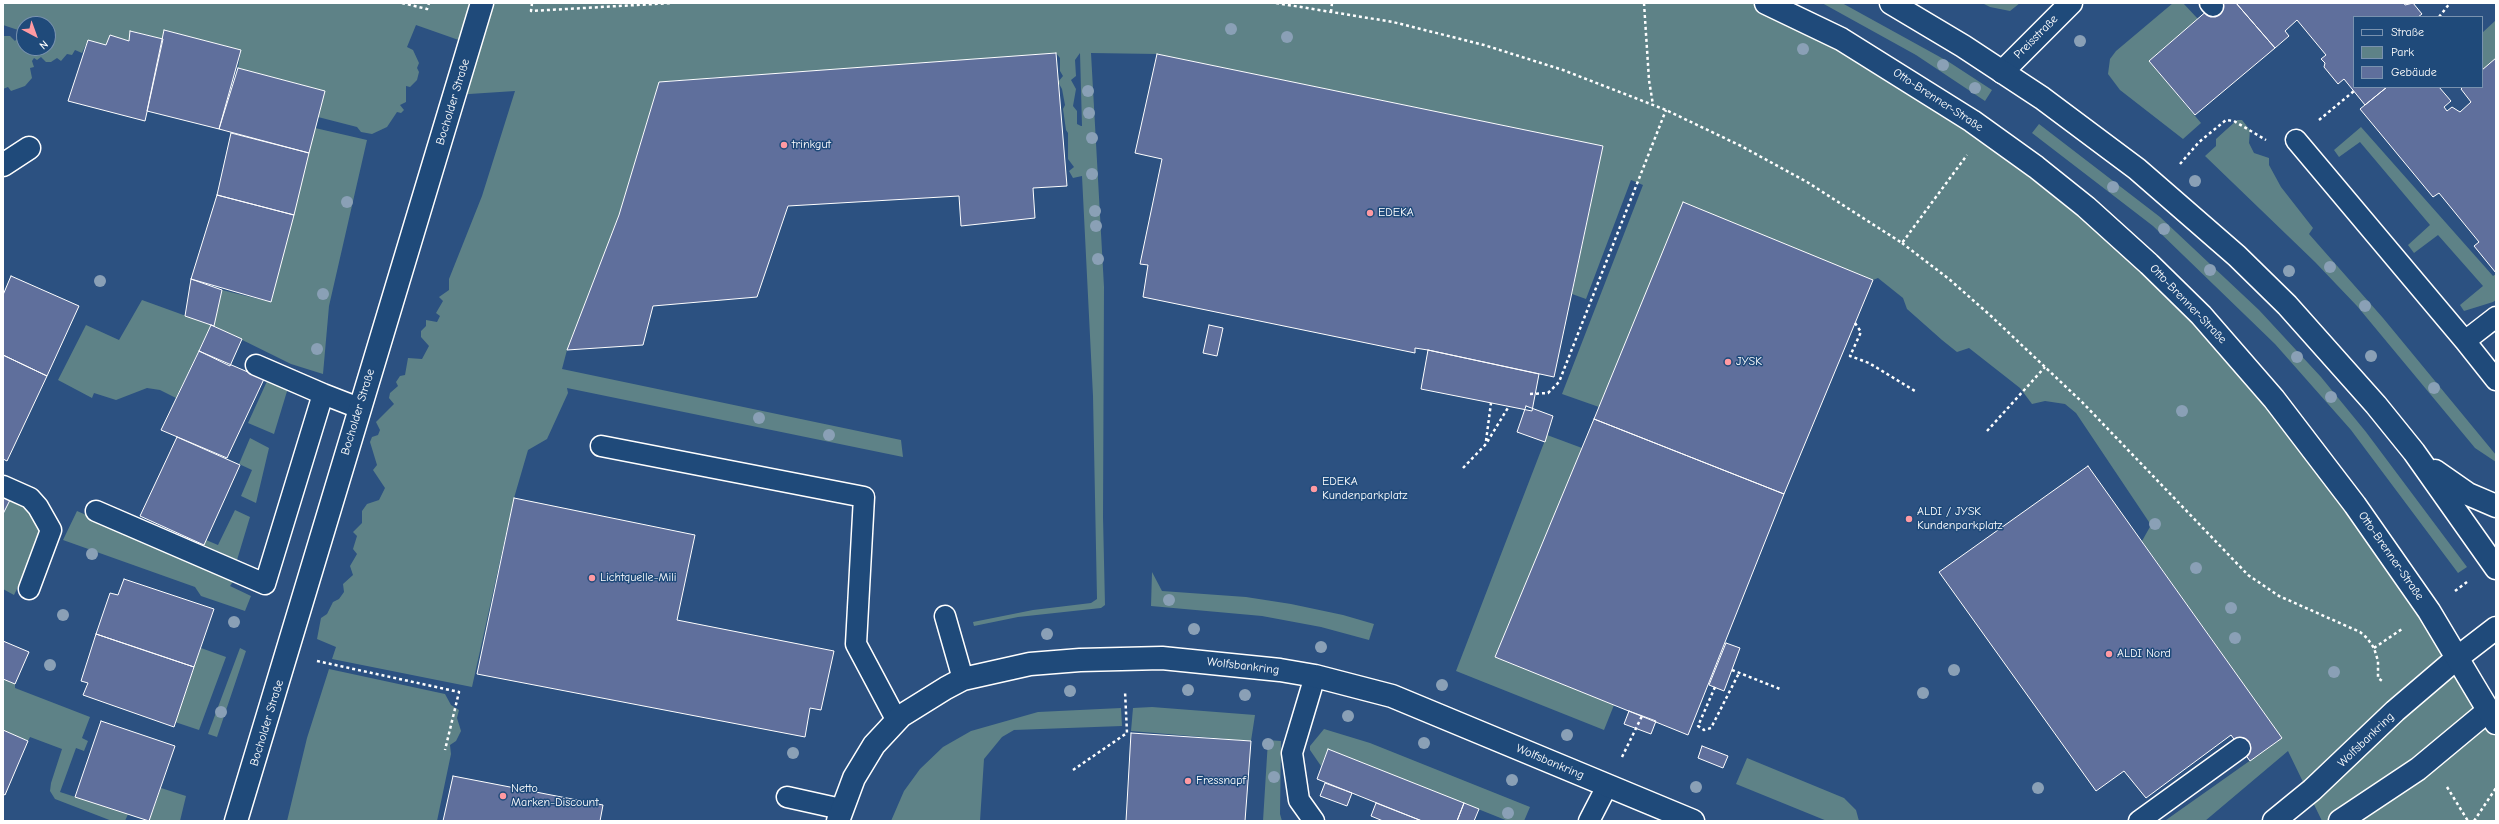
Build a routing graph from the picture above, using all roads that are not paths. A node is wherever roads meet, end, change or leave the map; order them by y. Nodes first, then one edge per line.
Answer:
1 (482, 3) edge
2 (1766, 3) edge
3 (1891, 3) edge
4 (2071, 3) edge
5 (2002, 72) junction
6 (2296, 140) road end
7 (29, 148) dead end
8 (3, 165) edge
9 (2496, 317) edge
10 (2465, 341) junction
11 (256, 365) dead end
12 (2496, 380) edge
13 (323, 394) junction
14 (359, 408) junction
15 (601, 446) dead end
16 (2414, 452) junction
17 (3, 486) edge
18 (2496, 506) edge
19 (96, 511) dead end
20 (2496, 568) edge
21 (28, 589) dead end
22 (945, 616) dead end
23 (2496, 628) edge
24 (2457, 658) junction
25 (1315, 676) junction
26 (964, 680) junction
27 (2494, 712) edge
28 (897, 721) junction
29 (2240, 748) dead end
30 (1607, 786) junction
31 (787, 797) dead end
32 (840, 815) edge
33 (236, 821) edge
34 (1314, 821) edge
35 (1589, 821) edge
36 (1692, 821) edge
37 (2139, 821) edge
38 (2274, 821) edge
39 (2340, 821) edge

1 - 14 street, Bocholder Straße
2 - 24 street, Otto-Brenner-Straße
3 - 5 street
4 - 5 street, Preisstraße
5 - 16 street
6 - 10 lane
7 - 8 street
9 - 10 lane
10 - 12 lane
11 - 13 lane
13 - 14 lane
13 - 19 lane
14 - 33 street, Bocholder Straße
15 - 28 lane
16 - 18 street
16 - 20 street
17 - 21 lane
22 - 26 lane
23 - 24 street, Wolfsbankring
24 - 27 street, Otto-Brenner-Straße
24 - 38 street, Wolfsbankring
25 - 26 street, Wolfsbankring
25 - 30 street, Wolfsbankring
25 - 34 lane
26 - 28 street, Wolfsbankring
27 - 39 street
28 - 32 street, Wolfsbankring
29 - 37 lane
30 - 35 lane
30 - 36 street, Wolfsbankring
31 - 32 lane

